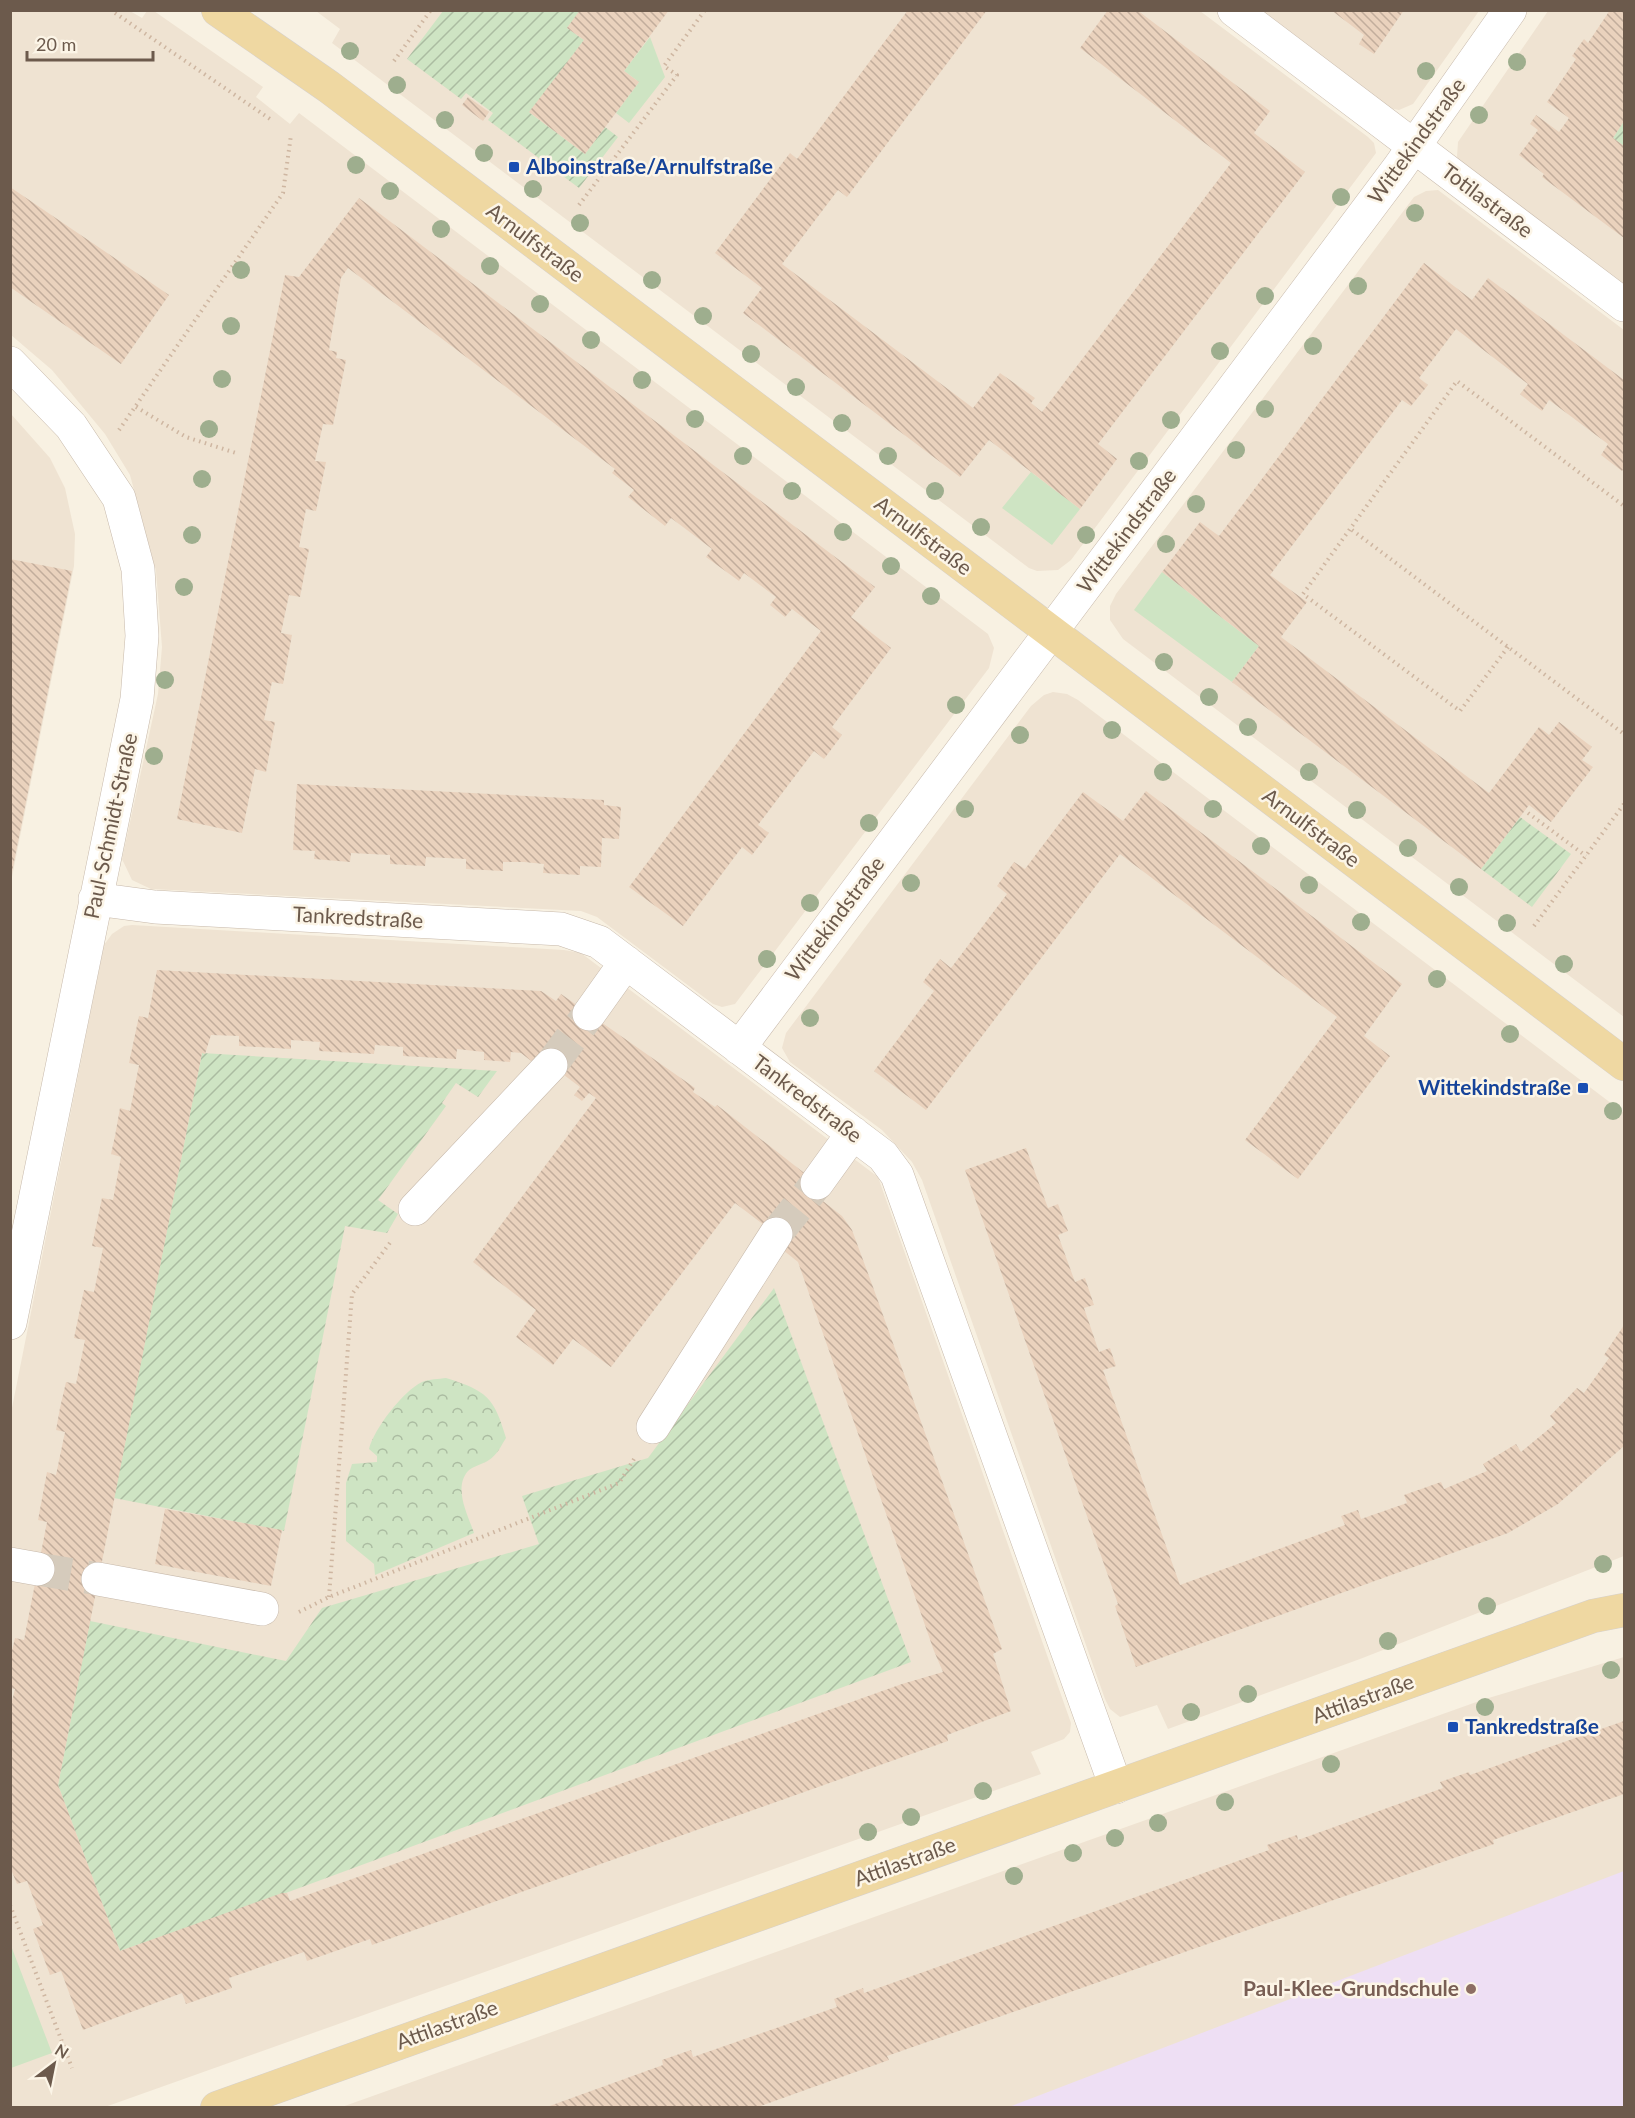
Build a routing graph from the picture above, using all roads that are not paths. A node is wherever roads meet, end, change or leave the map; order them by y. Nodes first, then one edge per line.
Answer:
1 (1234, 10) edge
2 (1510, 10) edge
3 (224, 12) edge
4 (1415, 147) junction
5 (1624, 305) edge
6 (10, 363) edge
7 (1051, 632) junction
8 (95, 899) junction
9 (626, 962) junction
10 (589, 1014) tunnel mouth
11 (739, 1048) junction
12 (1624, 1064) edge
13 (551, 1065) tunnel mouth
14 (853, 1133) junction
15 (817, 1183) tunnel mouth
16 (415, 1209) road end
17 (776, 1234) tunnel mouth
18 (10, 1323) edge
19 (653, 1428) road end
20 (98, 1579) tunnel mouth
21 (1624, 1600) edge
22 (262, 1609) road end
23 (1609, 1613) edge
24 (1116, 1787) junction
25 (217, 2108) edge

1 - 4 street, Totilastraße
2 - 4 street, Wittekindstraße
3 - 7 main road, Arnulfstraße
4 - 5 street, Totilastraße
4 - 7 street, Wittekindstraße
6 - 8 street, Paul-Schmidt-Straße
7 - 11 street, Wittekindstraße
7 - 12 main road, Arnulfstraße
8 - 9 street, Tankredstraße
8 - 18 street, Paul-Schmidt-Straße
9 - 10 street
9 - 11 street, Tankredstraße
11 - 14 street, Tankredstraße
13 - 16 street
14 - 15 street
14 - 24 street, Tankredstraße
17 - 19 street
20 - 22 street
21 - 23 main road, Attilastraße
23 - 24 main road, Attilastraße
24 - 25 main road, Attilastraße

